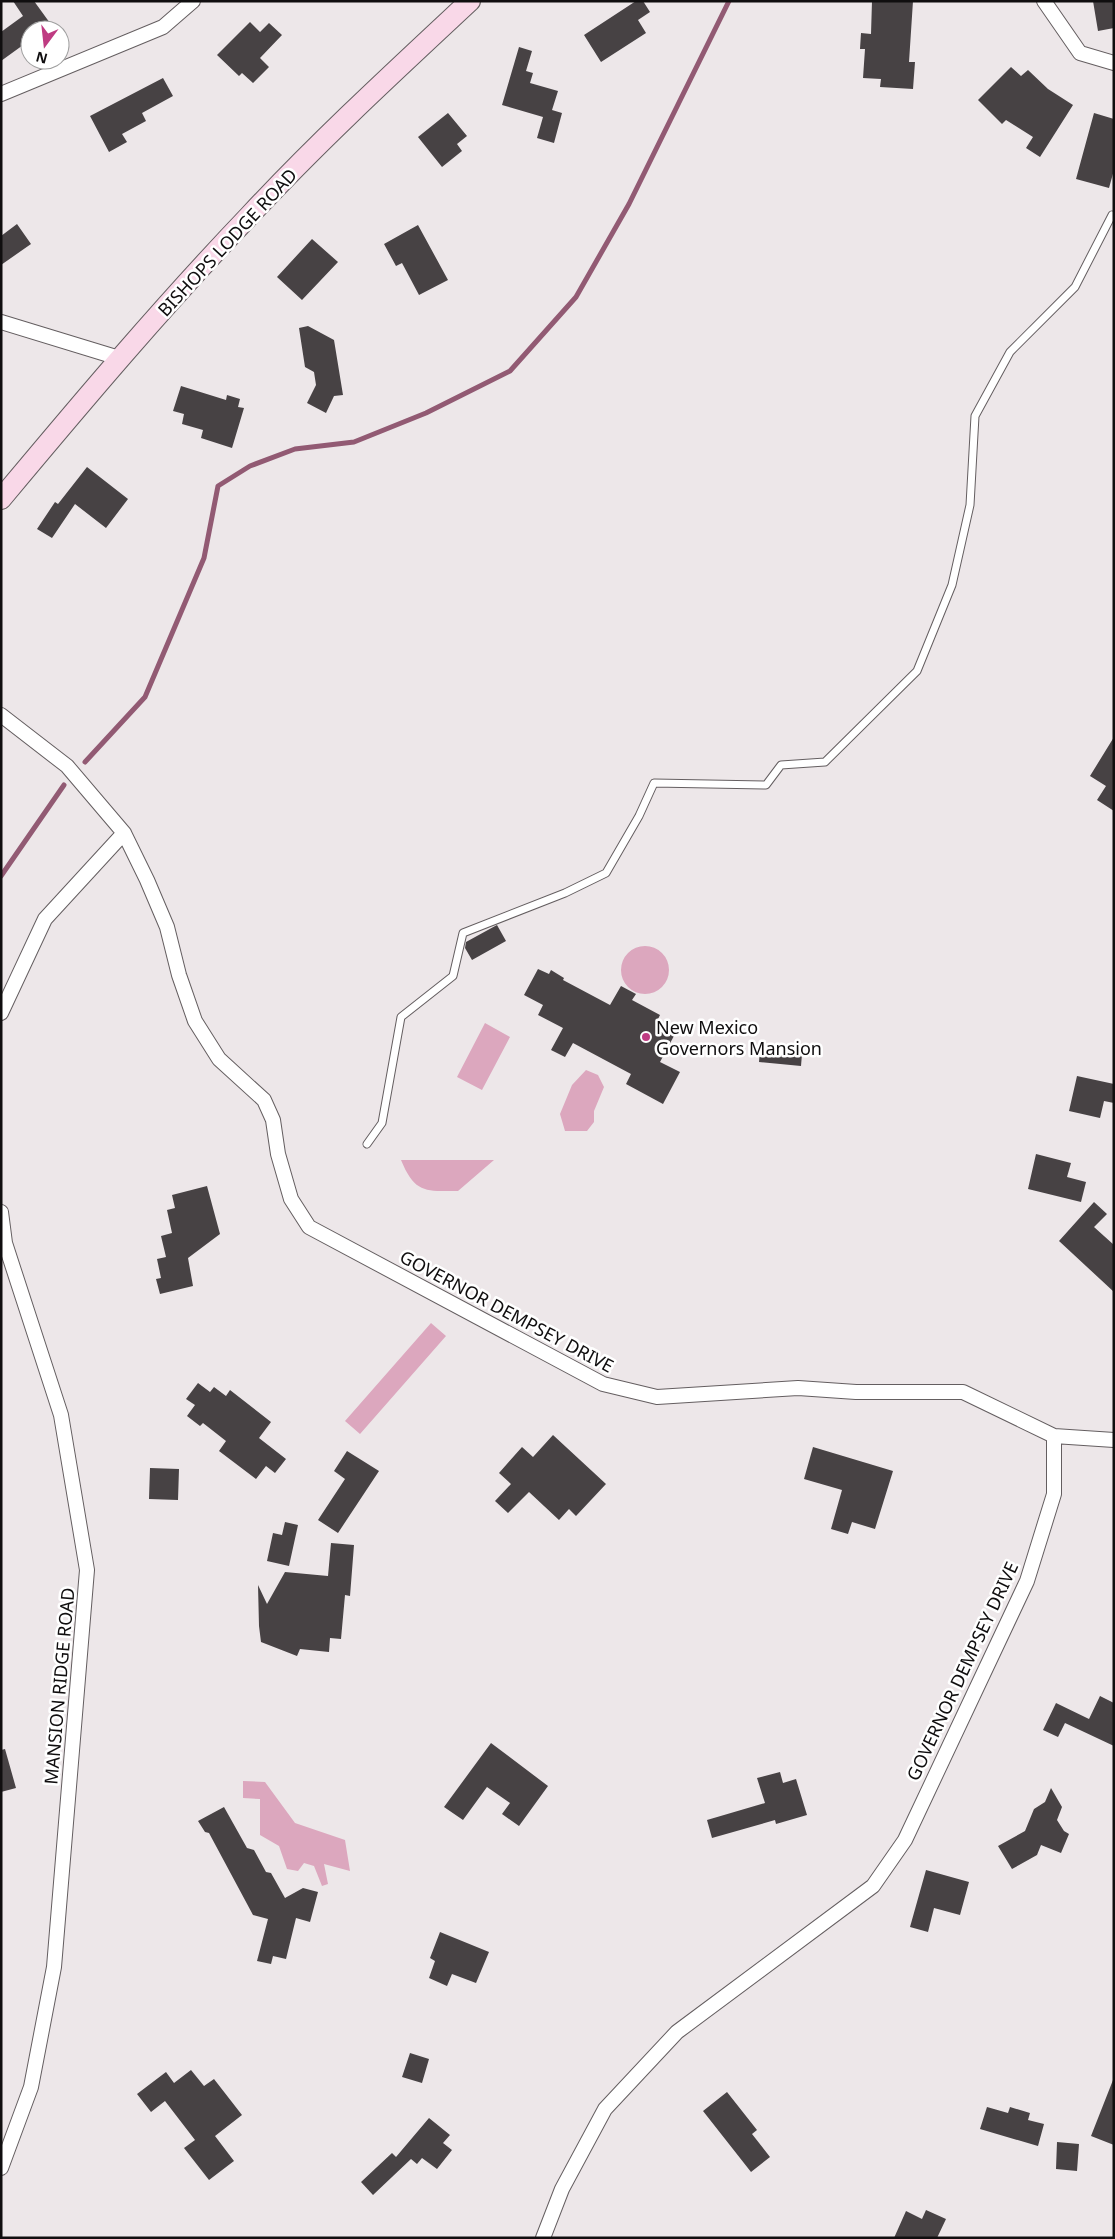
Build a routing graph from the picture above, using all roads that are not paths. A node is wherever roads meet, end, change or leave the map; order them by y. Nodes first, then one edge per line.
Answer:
1 (193, 1) edge
2 (470, 1) edge
3 (1044, 1) edge
4 (1114, 63) edge
5 (1, 94) edge
6 (1112, 215) dead end
7 (1, 322) edge
8 (120, 358) junction
9 (1, 499) edge
10 (1, 715) edge
11 (124, 833) junction
12 (1, 1013) edge
13 (368, 1144) dead end
14 (1, 1212) edge
15 (1054, 1436) junction
16 (1114, 1440) edge
17 (1, 2168) edge
18 (543, 2238) edge

1 - 5 street
2 - 8 street, BISHOPS LODGE ROAD
3 - 4 street
6 - 13 lane
7 - 8 street
8 - 9 street, BISHOPS LODGE ROAD
10 - 11 street, GOVERNOR DEMPSEY DRIVE
11 - 12 street
11 - 15 street, GOVERNOR DEMPSEY DRIVE
14 - 17 street, MANSION RIDGE ROAD
15 - 16 street
15 - 18 street, GOVERNOR DEMPSEY DRIVE

